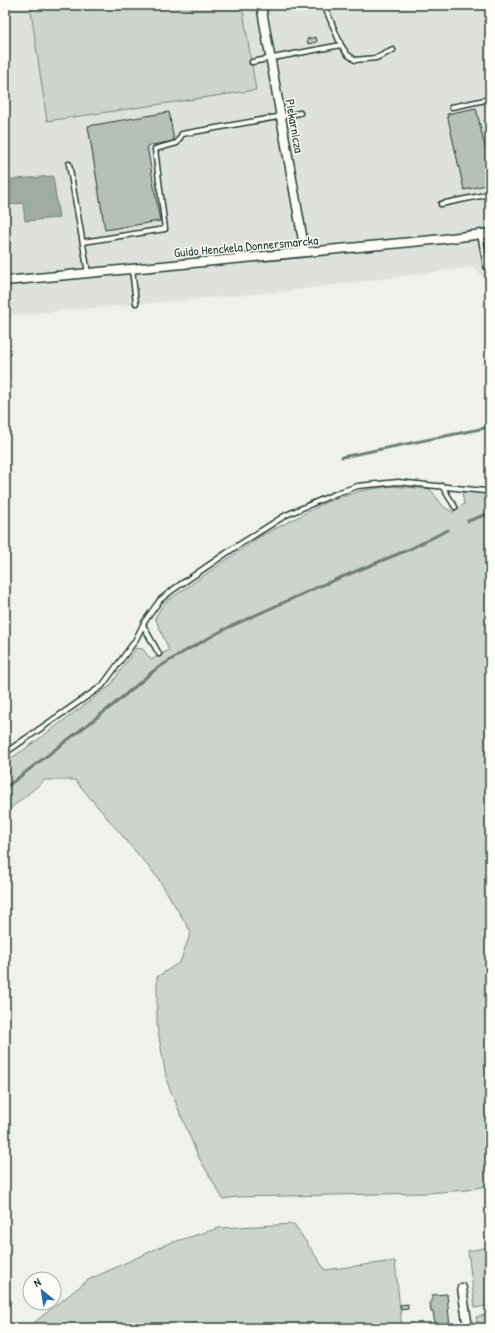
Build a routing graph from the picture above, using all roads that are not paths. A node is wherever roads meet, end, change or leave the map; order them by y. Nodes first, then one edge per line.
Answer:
1 (261, 5) edge
2 (324, 5) edge
3 (341, 45) junction
4 (393, 50) dead end
5 (271, 58) junction
6 (252, 62) dead end
7 (490, 99) edge
8 (452, 107) dead end
9 (300, 113) dead end
10 (281, 116) junction
11 (69, 164) dead end
12 (490, 194) edge
13 (441, 204) dead end
14 (490, 233) edge
15 (480, 234) junction
16 (83, 242) junction
17 (305, 252) junction
18 (486, 266) dead end
19 (132, 269) junction
20 (88, 273) junction
21 (5, 281) edge
22 (136, 303) dead end
23 (442, 486) junction
24 (490, 490) edge
25 (455, 507) dead end
26 (143, 626) junction
27 (159, 654) dead end
28 (5, 753) edge
29 (462, 1288) dead end
30 (468, 1328) edge

1 - 5 street, Piekarnicza
2 - 3 lane
3 - 4 lane
3 - 5 lane
5 - 6 lane
5 - 10 street, Piekarnicza
7 - 8 lane
9 - 10 lane
10 - 16 lane
10 - 17 street, Piekarnicza
11 - 16 lane
12 - 13 lane
14 - 15 street, Guido Henckela Donnersmarcka
15 - 17 street, Guido Henckela Donnersmarcka
15 - 18 lane
16 - 20 lane
17 - 19 street, Guido Henckela Donnersmarcka
19 - 20 street, Guido Henckela Donnersmarcka
19 - 22 lane
20 - 21 street, Guido Henckela Donnersmarcka
23 - 24 lane
23 - 25 lane
23 - 26 lane
26 - 27 lane
26 - 28 lane
29 - 30 street

